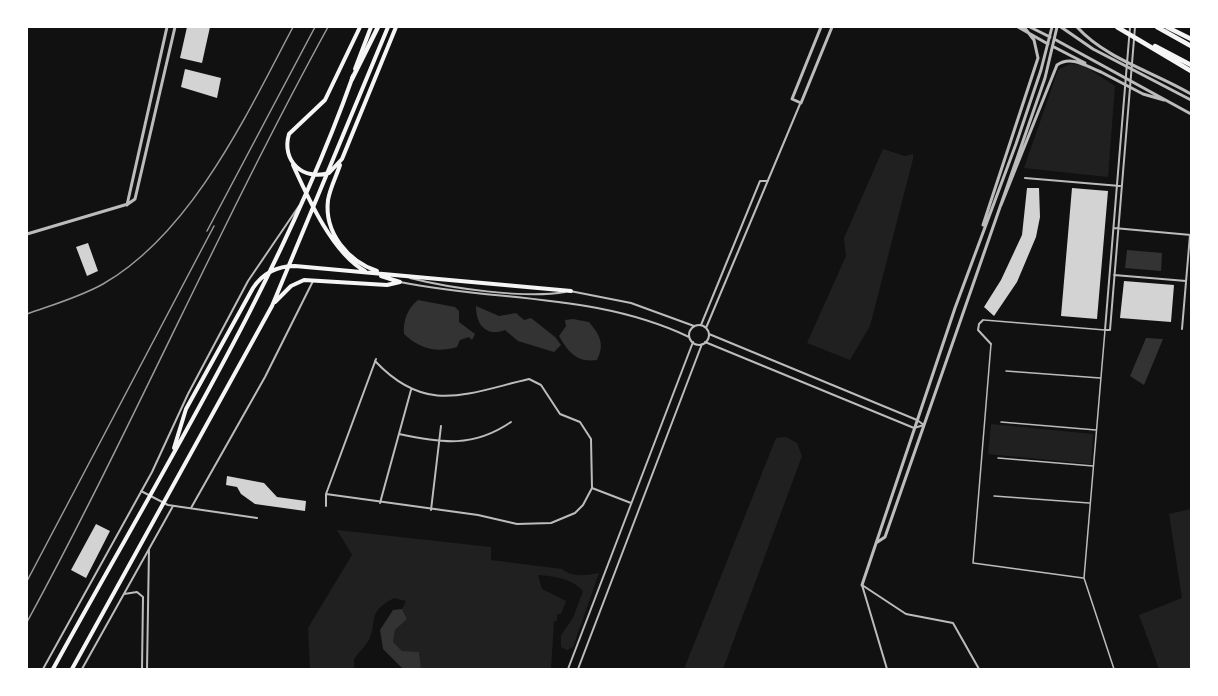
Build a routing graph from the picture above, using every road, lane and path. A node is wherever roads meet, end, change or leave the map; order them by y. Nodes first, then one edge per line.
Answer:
1 (167, 27) edge
2 (175, 27) edge
3 (360, 27) edge
4 (371, 27) edge
5 (378, 27) edge
6 (388, 27) edge
7 (396, 27) edge
8 (821, 27) edge
9 (832, 27) edge
10 (1018, 27) edge
11 (1024, 27) edge
12 (1030, 27) edge
13 (1052, 27) edge
14 (1059, 27) edge
15 (1077, 27) edge
16 (1118, 27) edge
17 (1130, 27) edge
18 (1135, 27) edge
19 (1157, 27) edge
20 (1167, 27) edge
21 (1191, 39) edge
22 (1191, 46) edge
23 (1191, 65) edge
24 (1191, 71) edge
25 (1101, 72) junction
26 (352, 79) junction
27 (1191, 94) edge
28 (1191, 100) edge
29 (1168, 101) junction
30 (801, 103) junction
31 (1191, 114) edge
32 (1124, 140) junction
33 (1018, 145) junction
34 (342, 159) junction
35 (291, 162) junction
36 (1025, 178) dead end
37 (768, 181) junction
38 (1120, 186) junction
39 (302, 201) junction
40 (127, 204) junction
41 (996, 215) junction
42 (1114, 228) junction
43 (1119, 228) junction
44 (27, 234) edge
45 (1191, 235) edge
46 (978, 241) junction
47 (347, 256) junction
48 (400, 275) joint
49 (1110, 275) junction
50 (1115, 275) junction
51 (313, 280) junction
52 (1186, 281) junction
53 (400, 282) junction
54 (571, 291) junction
55 (272, 306) junction
56 (983, 320) joint
57 (701, 325) junction
58 (694, 326) junction
59 (706, 328) junction
60 (1182, 329) dead end
61 (1106, 330) junction
62 (709, 334) junction
63 (689, 337) junction
64 (693, 342) junction
65 (704, 343) junction
66 (991, 344) joint
67 (1006, 371) dead end
68 (1101, 378) junction
69 (411, 389) junction
70 (917, 420) junction
71 (511, 422) dead end
72 (1001, 422) dead end
73 (924, 425) junction
74 (441, 426) dead end
75 (914, 428) junction
76 (1097, 430) junction
77 (399, 434) junction
78 (440, 441) junction
79 (172, 455) junction
80 (998, 458) dead end
81 (1094, 466) junction
82 (592, 488) junction
83 (141, 491) junction
84 (326, 494) junction
85 (994, 496) dead end
86 (380, 503) junction
87 (631, 503) junction
88 (1090, 503) junction
89 (173, 506) junction
90 (326, 506) dead end
91 (191, 508) junction
92 (431, 510) junction
93 (257, 518) dead end
94 (874, 544) junction
95 (149, 548) junction
96 (1084, 578) junction
97 (862, 585) junction
98 (124, 594) junction
99 (43, 669) edge
100 (53, 669) edge
101 (72, 669) edge
102 (82, 669) edge
103 (142, 669) edge
104 (147, 669) edge
105 (568, 669) edge
106 (578, 669) edge
107 (887, 669) edge
108 (979, 669) edge
109 (1114, 669) edge

1 - 40 street
2 - 40 street
3 - 35 highway
4 - 26 highway
5 - 26 highway
6 - 55 highway
7 - 34 highway
8 - 30 street
9 - 30 street
10 - 25 street
11 - 46 street
12 - 29 street
13 - 33 street
14 - 28 street
14 - 33 street
15 - 27 street
16 - 23 highway
16 - 24 highway
17 - 32 street
18 - 32 street
19 - 22 highway
20 - 21 highway
25 - 29 street
25 - 41 street
26 - 39 highway
29 - 31 street
30 - 37 street
32 - 38 street
33 - 41 street
33 - 46 street
34 - 35 highway
34 - 47 highway
35 - 47 highway
36 - 38 street
37 - 57 street
37 - 59 street
38 - 42 street
38 - 43 street
39 - 79 highway
39 - 83 street
40 - 44 street
41 - 73 street
42 - 43 street
42 - 49 street
43 - 45 street
43 - 50 street
45 - 52 street
46 - 70 street
47 - 48 highway
47 - 53 highway
48 - 54 street
49 - 50 street
49 - 61 street
50 - 52 street
50 - 61 street
51 - 53 highway
51 - 55 highway
51 - 91 street
52 - 60 street
53 - 63 street
54 - 58 street
54 - 79 highway
55 - 101 highway
56 - 61 lane
56 - 66 street
57 - 58 street
57 - 59 street
58 - 63 street
59 - 62 street
61 - 68 lane
62 - 65 street
62 - 70 street
63 - 64 street
64 - 65 street
64 - 87 street
65 - 75 street
65 - 106 street
66 - 96 lane
67 - 68 lane
68 - 76 lane
69 - 77 street
69 - 82 street
69 - 84 street
70 - 73 street
70 - 75 street
71 - 78 street
72 - 76 lane
73 - 75 street
73 - 94 street
74 - 78 street
75 - 94 street
76 - 81 lane
77 - 78 street
77 - 86 street
78 - 92 street
79 - 100 highway
80 - 81 lane
81 - 88 lane
82 - 87 street
82 - 92 street
83 - 89 street
83 - 99 street
84 - 86 street
84 - 90 street
85 - 88 lane
86 - 92 street
87 - 105 street
88 - 96 lane
89 - 91 street
89 - 95 street
91 - 93 street
94 - 97 street
95 - 98 street
95 - 104 street
96 - 109 lane
97 - 107 street
97 - 108 street
98 - 102 street
98 - 103 street

